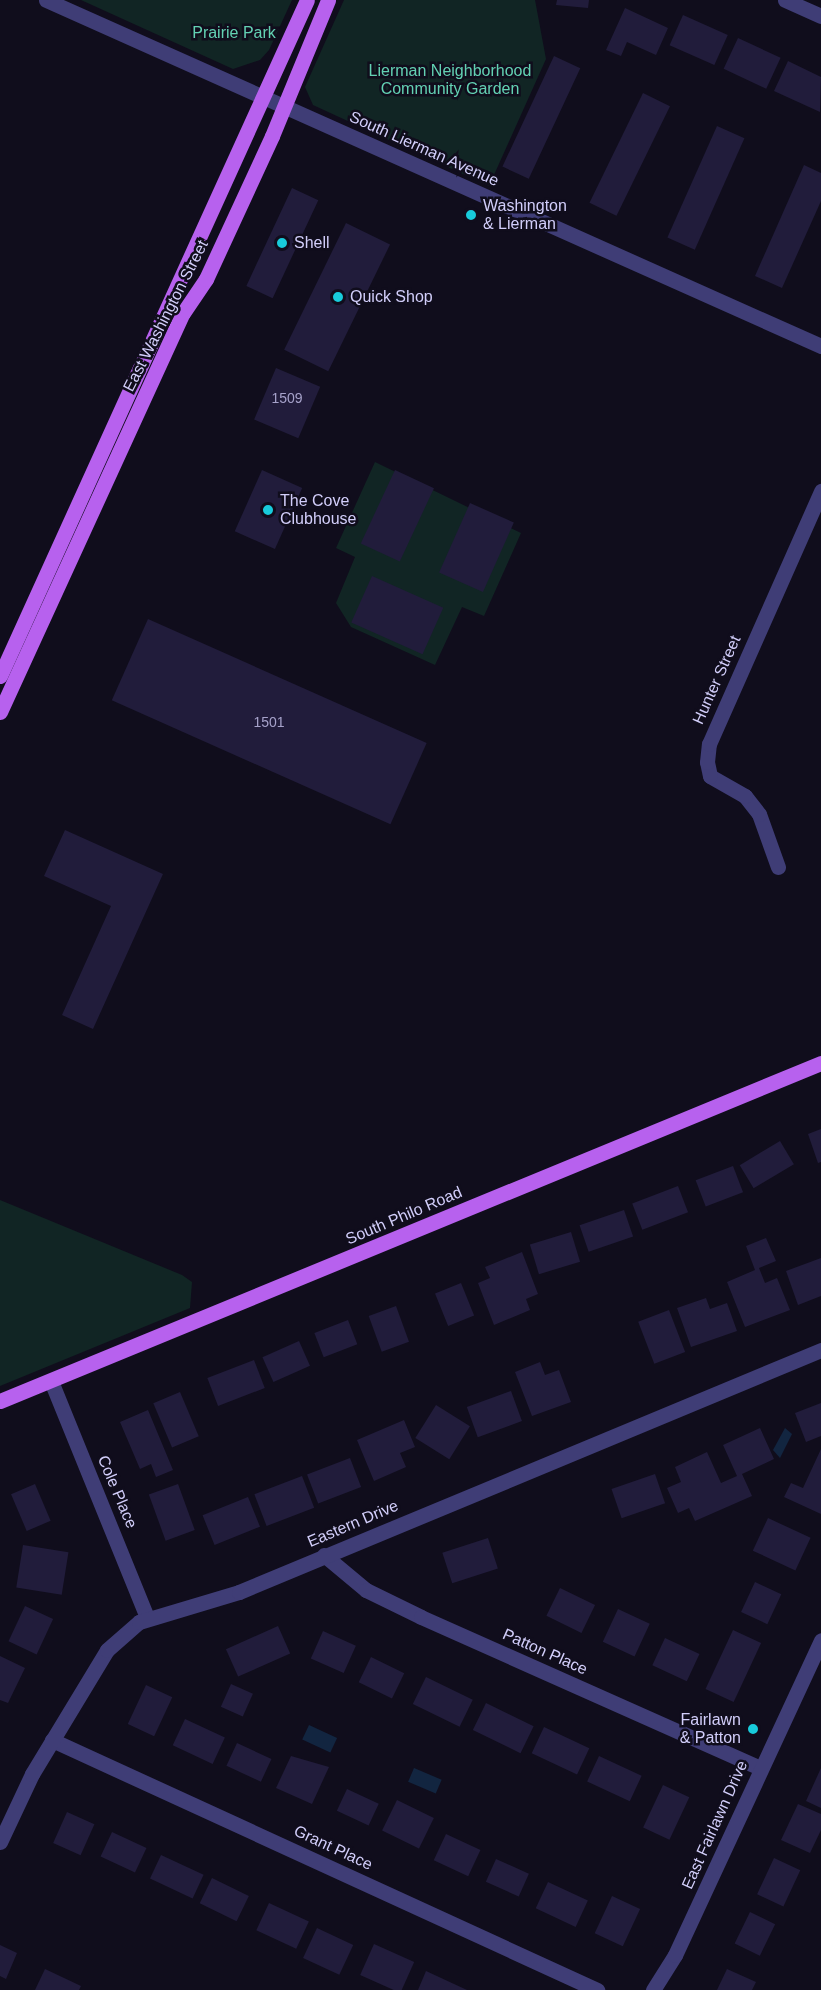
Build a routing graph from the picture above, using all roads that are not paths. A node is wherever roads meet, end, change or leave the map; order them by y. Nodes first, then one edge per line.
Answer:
1 (46, 0) edge
2 (306, 0) edge
3 (328, 0) edge
4 (785, 0) edge
5 (821, 16) edge
6 (265, 98) junction
7 (285, 106) junction
8 (821, 346) edge
9 (821, 491) edge
10 (0, 676) edge
11 (0, 712) edge
12 (778, 867) dead end
13 (821, 1063) edge
14 (821, 1350) edge
15 (51, 1381) junction
16 (0, 1401) edge
17 (324, 1555) junction
18 (147, 1618) junction
19 (821, 1640) edge
20 (52, 1740) junction
21 (760, 1768) junction
22 (0, 1842) edge
23 (597, 1990) edge
24 (653, 1990) edge

1 - 6 street, South Lierman Avenue
2 - 6 main road, East Washington Street
3 - 7 main road, East Washington Street
4 - 5 street
6 - 7 street, South Lierman Avenue
6 - 10 main road, East Washington Street
7 - 8 street, South Lierman Avenue
7 - 11 main road, East Washington Street
9 - 12 street, Hunter Street
13 - 15 main road, South Philo Road
14 - 17 street, Eastern Drive
15 - 16 main road, South Philo Road
15 - 18 street, Cole Place
17 - 18 street, Eastern Drive
17 - 21 street, Patton Place
18 - 20 street, Eastern Drive
19 - 21 street, East Fairlawn Drive
20 - 22 street, Eastern Drive
20 - 23 street, Grant Place
21 - 24 street, East Fairlawn Drive

